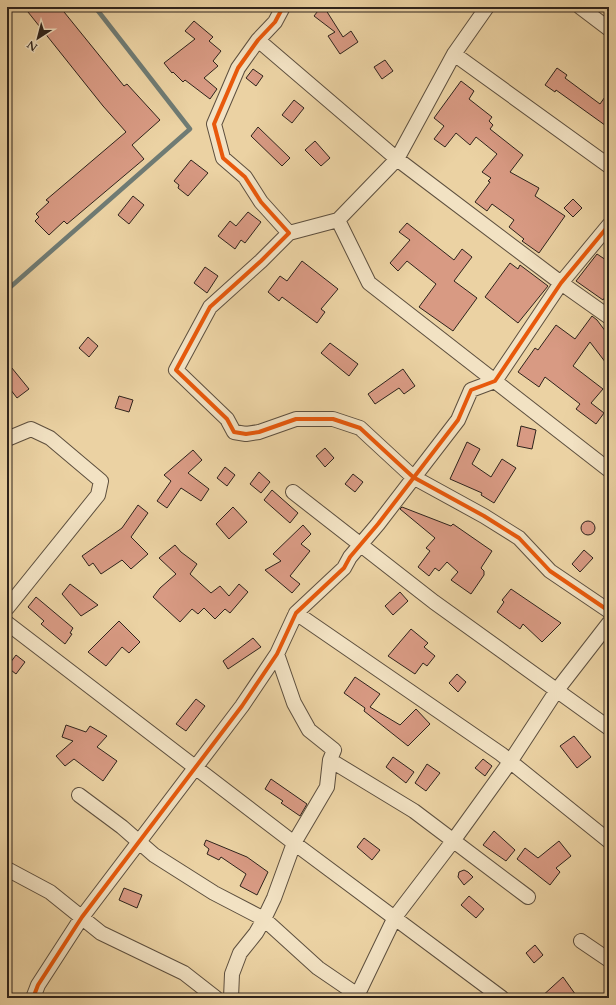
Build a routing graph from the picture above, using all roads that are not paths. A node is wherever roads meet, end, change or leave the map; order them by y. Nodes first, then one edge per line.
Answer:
1 (283, 7) edge
2 (487, 7) edge
3 (580, 7) edge
4 (609, 29) edge
5 (258, 40) junction
6 (454, 54) junction
7 (398, 159) junction
8 (609, 166) edge
9 (338, 220) junction
10 (609, 226) edge
11 (289, 233) junction
12 (561, 283) junction
13 (609, 317) edge
14 (495, 381) junction
15 (7, 439) edge
16 (609, 470) edge
17 (413, 477) junction
18 (293, 492) dead end
19 (362, 544) junction
20 (7, 608) edge
21 (609, 611) edge
22 (296, 613) junction
23 (7, 623) edge
24 (609, 623) edge
25 (277, 654) junction
26 (557, 690) junction
27 (609, 728) edge
28 (330, 760) junction
29 (510, 762) junction
30 (197, 767) junction
31 (79, 795) dead end
32 (453, 841) junction
33 (609, 841) edge
34 (139, 842) junction
35 (294, 843) junction
36 (7, 869) edge
37 (528, 897) dead end
38 (82, 917) junction
39 (395, 917) junction
40 (264, 919) junction
41 (581, 941) dead end
42 (609, 960) edge
43 (359, 997) edge
44 (33, 998) edge
45 (216, 998) edge
46 (231, 998) edge
47 (502, 998) edge

1 - 5 street
2 - 6 street
3 - 4 street
5 - 7 street
5 - 11 street
6 - 7 street
6 - 8 street
7 - 9 street
7 - 12 street
9 - 11 street
9 - 14 street
10 - 12 street
11 - 17 street
12 - 13 street
12 - 14 street
14 - 16 street
14 - 17 street
15 - 20 street
17 - 19 street
17 - 21 street
18 - 19 street
19 - 22 street
19 - 26 street
22 - 25 street
22 - 29 street
23 - 30 street
24 - 26 street
25 - 28 street
25 - 30 street
26 - 27 street
26 - 29 street
28 - 32 street
28 - 35 street
29 - 32 street
29 - 33 street
30 - 34 street
30 - 35 street
31 - 34 street
32 - 37 street
32 - 39 street
34 - 38 street
34 - 40 street
35 - 39 street
35 - 40 street
36 - 38 street
38 - 44 street
38 - 45 street
39 - 43 street
39 - 47 street
40 - 43 street
40 - 46 street
41 - 42 street

